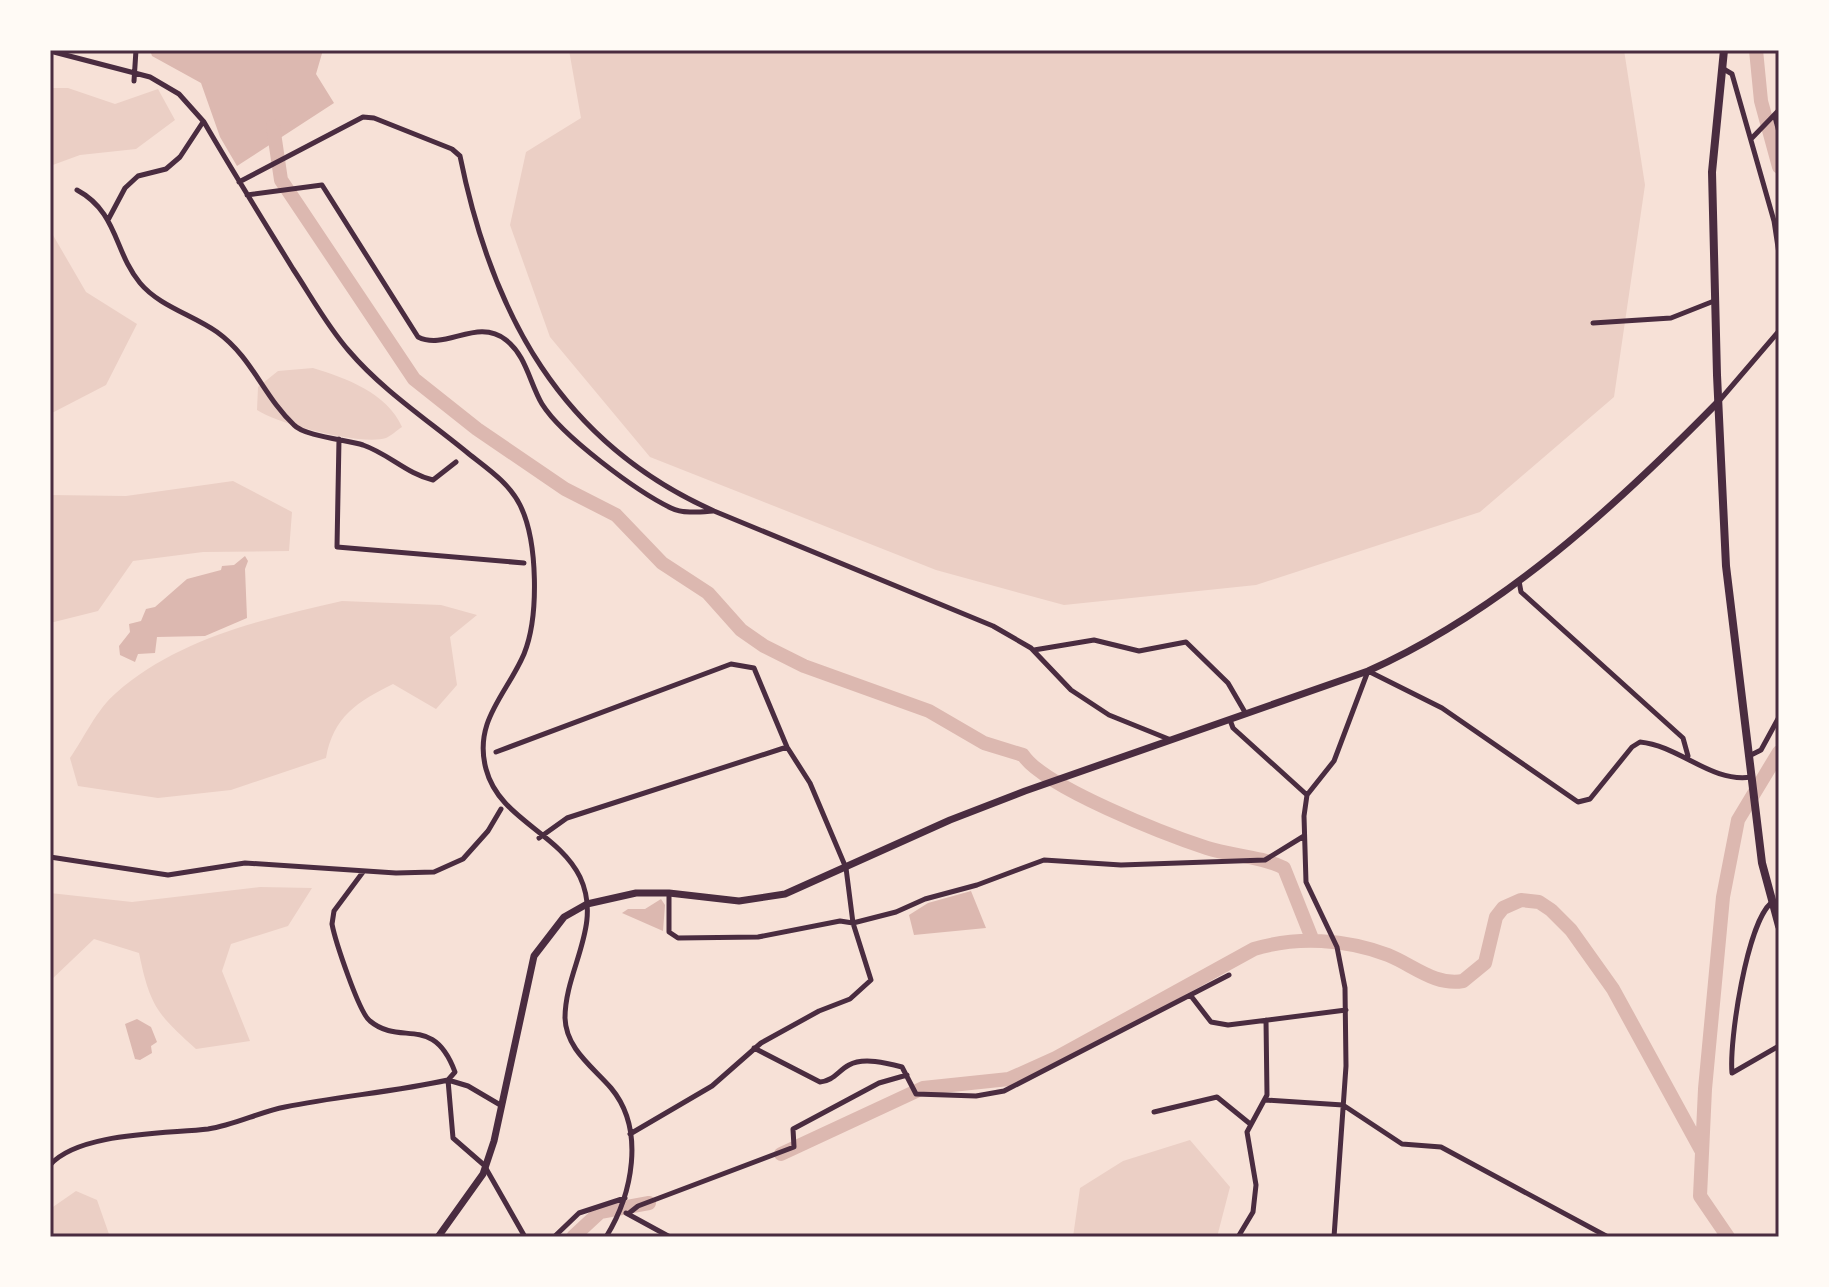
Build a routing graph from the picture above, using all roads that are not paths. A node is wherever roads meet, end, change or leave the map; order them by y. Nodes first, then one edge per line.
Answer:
1 (136, 50) edge
2 (1724, 50) edge
3 (50, 51) edge
4 (1722, 68) junction
5 (135, 73) junction
6 (134, 81) dead end
7 (1775, 115) edge
8 (204, 122) junction
9 (1779, 132) edge
10 (1751, 139) junction
11 (239, 182) junction
12 (77, 190) dead end
13 (247, 195) junction
14 (108, 220) junction
15 (1779, 254) edge
16 (1715, 301) junction
17 (1593, 323) dead end
18 (1779, 331) edge
19 (1718, 402) junction
20 (339, 439) junction
21 (456, 462) dead end
22 (714, 511) junction
23 (524, 563) dead end
24 (1519, 581) junction
25 (1033, 651) junction
26 (1368, 671) junction
27 (1246, 714) junction
28 (1779, 717) edge
29 (1230, 720) junction
30 (1172, 740) junction
31 (787, 747) junction
32 (496, 752) dead end
33 (1689, 757) junction
34 (1748, 757) junction
35 (1751, 777) junction
36 (1307, 795) junction
37 (501, 809) dead end
38 (541, 836) junction
39 (1304, 836) junction
40 (50, 857) edge
41 (846, 868) junction
42 (364, 871) junction
43 (669, 893) junction
44 (1771, 903) junction
45 (587, 904) junction
46 (853, 923) junction
47 (1779, 926) edge
48 (1229, 975) dead end
49 (1191, 996) junction
50 (1346, 1010) junction
51 (1266, 1020) junction
52 (1779, 1046) edge
53 (754, 1048) junction
54 (907, 1075) junction
55 (448, 1080) junction
56 (1265, 1100) junction
57 (1343, 1105) junction
58 (502, 1106) junction
59 (1154, 1112) dead end
60 (1249, 1123) junction
61 (630, 1134) junction
62 (50, 1165) edge
63 (486, 1167) junction
64 (626, 1198) junction
65 (625, 1212) junction
66 (1334, 1235) edge
67 (438, 1237) edge
68 (525, 1237) edge
69 (554, 1237) edge
70 (606, 1237) edge
71 (670, 1237) edge
72 (1238, 1237) edge
73 (1341, 1237) edge
74 (1608, 1237) edge

1 - 5 street
2 - 4 main road
3 - 5 street
4 - 10 street
4 - 16 main road
5 - 6 street
5 - 8 street
7 - 9 street
7 - 10 street
8 - 11 street
8 - 14 street
10 - 15 street
11 - 13 street
11 - 22 street
12 - 14 street
13 - 22 street
13 - 38 street
14 - 20 street
16 - 17 street
16 - 19 main road
18 - 19 street
19 - 24 main road
19 - 34 main road
20 - 21 street
20 - 23 street
22 - 25 street
24 - 26 main road
24 - 33 street
25 - 27 street
25 - 30 street
26 - 27 main road
26 - 33 street
26 - 36 street
27 - 29 main road
28 - 34 street
29 - 30 main road
29 - 36 street
30 - 41 main road
31 - 32 street
31 - 38 street
31 - 41 street
33 - 35 street
34 - 35 main road
35 - 44 main road
36 - 39 street
37 - 42 street
38 - 45 street
39 - 46 street
39 - 50 street
40 - 42 street
41 - 43 main road
41 - 46 street
42 - 55 street
43 - 45 main road
43 - 46 street
44 - 47 main road
44 - 52 street
45 - 58 main road
45 - 61 street
46 - 53 street
48 - 49 street
49 - 51 street
49 - 54 street
50 - 51 street
50 - 57 street
51 - 56 street
53 - 54 street
53 - 61 street
54 - 65 street
55 - 58 street
55 - 62 street
55 - 63 street
56 - 57 street
56 - 60 street
57 - 66 street
57 - 74 street
58 - 63 main road
59 - 60 street
60 - 72 street
61 - 64 street
63 - 67 main road
63 - 68 street
64 - 65 street
64 - 69 street
65 - 70 street
65 - 71 street
66 - 73 street

